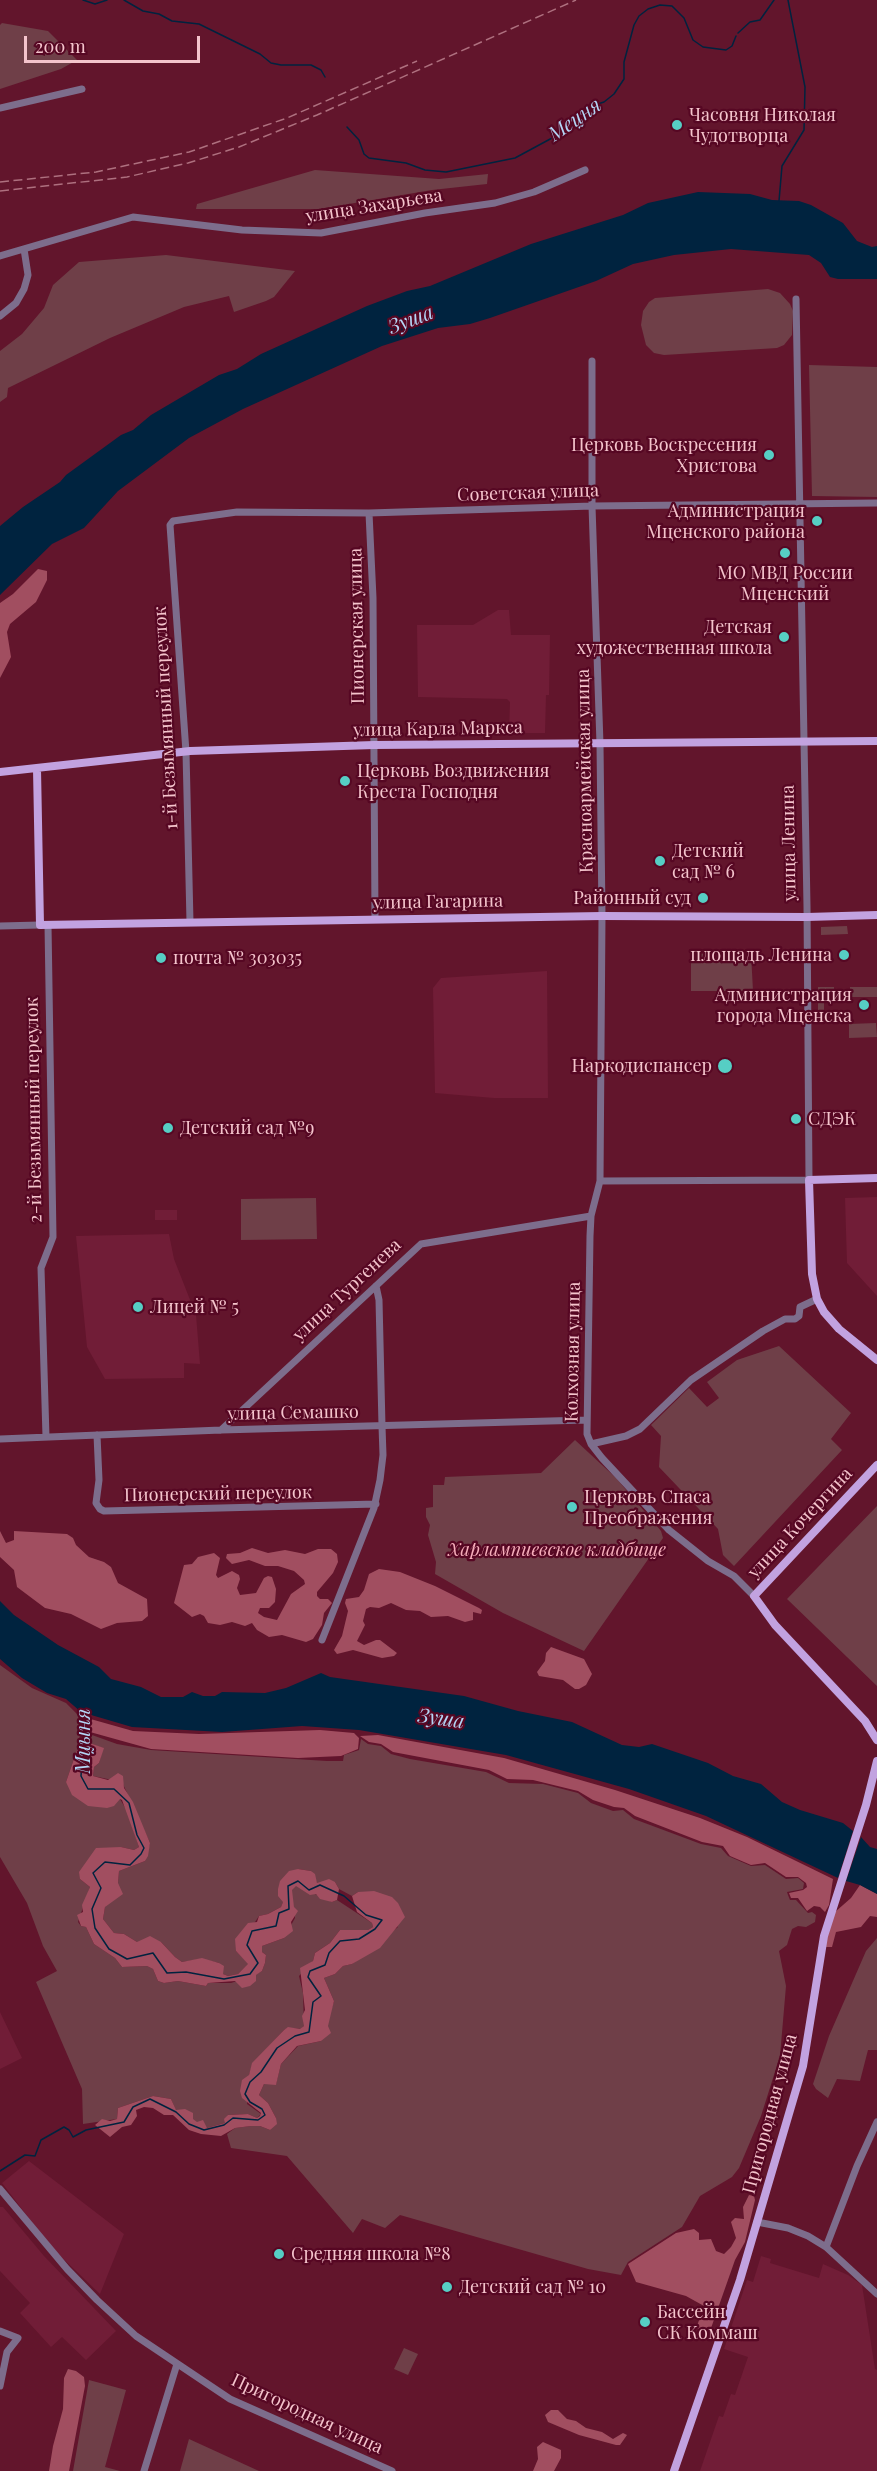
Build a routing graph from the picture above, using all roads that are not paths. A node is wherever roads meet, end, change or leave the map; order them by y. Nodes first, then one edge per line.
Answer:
1 (82, 89) dead end
2 (0, 108) edge
3 (585, 171) dead end
4 (24, 249) junction
5 (0, 256) edge
6 (796, 299) dead end
7 (0, 316) edge
8 (592, 362) dead end
9 (877, 503) edge
10 (800, 504) junction
11 (592, 506) junction
12 (369, 513) junction
13 (180, 518) joint
14 (877, 741) edge
15 (804, 742) junction
16 (600, 744) junction
17 (374, 746) junction
18 (186, 752) junction
19 (37, 769) junction
20 (0, 772) edge
21 (602, 915) junction
22 (877, 915) edge
23 (807, 917) junction
24 (375, 919) junction
25 (190, 922) junction
26 (44, 925) junction
27 (0, 926) edge
28 (877, 1178) edge
29 (809, 1180) junction
30 (600, 1181) junction
31 (591, 1216) junction
32 (376, 1286) junction
33 (817, 1299) junction
34 (877, 1360) edge
35 (586, 1420) junction
36 (382, 1426) junction
37 (221, 1430) junction
38 (97, 1435) junction
39 (46, 1437) junction
40 (0, 1439) edge
41 (591, 1444) junction
42 (877, 1465) edge
43 (375, 1504) junction
44 (754, 1596) junction
45 (322, 1640) dead end
46 (877, 1740) edge
47 (877, 1761) edge
48 (877, 2122) edge
49 (0, 2189) edge
50 (758, 2222) junction
51 (826, 2247) junction
52 (877, 2294) edge
53 (0, 2331) edge
54 (177, 2364) junction
55 (0, 2385) edge
56 (144, 2471) edge
57 (392, 2471) edge
58 (674, 2471) edge

1 - 2 street
3 - 4 street, улица Захарьева
4 - 5 street, улица Захарьева
4 - 7 street
6 - 10 street, улица Ленина
8 - 11 street, Красноармейская улица
9 - 10 street, Советская улица
10 - 11 street, Советская улица
10 - 15 street, улица Ленина
11 - 12 street, Советская улица
11 - 16 street, Красноармейская улица
12 - 13 street, Советская улица
12 - 17 street, Пионерская улица
13 - 18 street, 1-й Безымянный переулок
14 - 15 main road, улица Карла Маркса
15 - 16 main road, улица Карла Маркса
15 - 23 street, улица Ленина
16 - 17 main road, улица Карла Маркса
16 - 21 street, Красноармейская улица
17 - 18 main road, улица Карла Маркса
17 - 24 street, Пионерская улица
18 - 19 main road, улица Карла Маркса
18 - 25 street, 1-й Безымянный переулок
19 - 20 main road, улица Карла Маркса
19 - 26 main road, 2-й Безымянный переулок
21 - 23 main road, улица Гагарина
21 - 24 main road, улица Гагарина
21 - 30 street, Красноармейская улица
22 - 23 main road, улица Гагарина
23 - 29 street, улица Ленина
24 - 25 main road, улица Гагарина
25 - 26 main road, улица Гагарина
26 - 27 street, улица Гагарина
26 - 39 street, 2-й Безымянный переулок
28 - 29 main road
29 - 30 street
29 - 33 main road, улица Ленина
30 - 31 street, Колхозная улица
31 - 32 street, улица Тургенева
31 - 35 street, Колхозная улица
32 - 36 street
32 - 37 street, улица Тургенева
33 - 34 main road, улица Ленина
33 - 41 street
35 - 36 street, улица Семашко
35 - 41 street, Колхозная улица
36 - 37 street, улица Семашко
36 - 43 street
37 - 38 street, улица Семашко
38 - 39 street, улица Семашко
38 - 43 street, Пионерский переулок
39 - 40 street, улица Семашко
41 - 44 street, Колхозная улица
42 - 44 main road, улица Кочергина
43 - 45 street
44 - 46 main road, улица Кочергина
47 - 50 main road, Пригородная улица
48 - 51 street
49 - 54 street, Пригородная улица
50 - 51 street
50 - 58 main road, Пригородная улица
51 - 52 street
53 - 55 street
54 - 56 street
54 - 57 street, Пригородная улица

